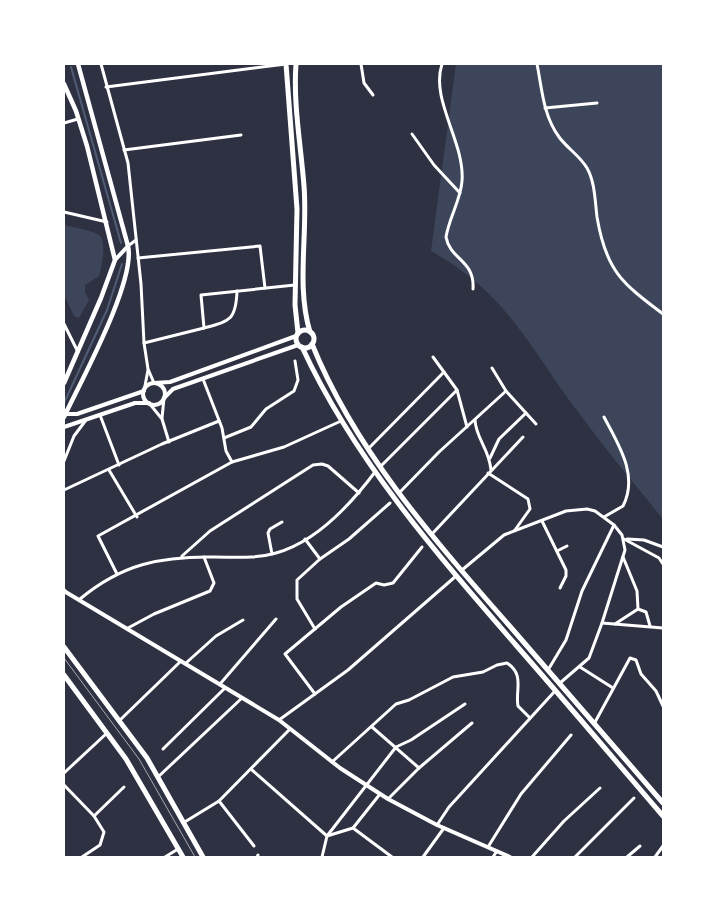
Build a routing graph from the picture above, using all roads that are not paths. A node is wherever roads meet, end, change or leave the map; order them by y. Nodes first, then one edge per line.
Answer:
1 (78, 64) edge
2 (101, 64) edge
3 (286, 64) edge
4 (296, 64) edge
5 (361, 64) edge
6 (442, 64) edge
7 (537, 64) edge
8 (64, 84) edge
9 (106, 88) junction
10 (372, 95) dead end
11 (597, 103) dead end
12 (545, 108) junction
13 (78, 119) junction
14 (64, 123) edge
15 (412, 134) dead end
16 (242, 135) dead end
17 (124, 150) junction
18 (460, 193) junction
19 (64, 212) edge
20 (107, 222) junction
21 (136, 240) junction
22 (128, 246) junction
23 (138, 258) junction
24 (115, 260) junction
25 (295, 285) junction
26 (265, 288) junction
27 (473, 289) dead end
28 (237, 291) junction
29 (663, 314) edge
30 (64, 324) edge
31 (204, 328) junction
32 (310, 332) junction
33 (68, 333) junction
34 (297, 335) junction
35 (64, 336) edge
36 (144, 343) junction
37 (312, 344) junction
38 (300, 346) junction
39 (78, 352) junction
40 (433, 357) dead end
41 (295, 361) dead end
42 (492, 368) dead end
43 (148, 369) junction
44 (444, 372) junction
45 (203, 379) junction
46 (64, 383) edge
47 (154, 383) junction
48 (457, 390) junction
49 (144, 391) junction
50 (506, 391) junction
51 (164, 398) junction
52 (149, 403) junction
53 (526, 413) junction
54 (100, 415) junction
55 (64, 416) edge
56 (604, 417) dead end
57 (162, 419) junction
58 (86, 420) junction
59 (475, 420) junction
60 (220, 421) junction
61 (341, 422) junction
62 (536, 424) dead end
63 (64, 427) edge
64 (467, 427) junction
65 (524, 437) dead end
66 (224, 438) junction
67 (169, 442) junction
68 (369, 448) junction
69 (490, 458) junction
70 (64, 461) edge
71 (232, 462) junction
72 (119, 465) junction
73 (381, 466) junction
74 (109, 470) junction
75 (376, 472) junction
76 (490, 472) junction
77 (64, 490) edge
78 (400, 492) junction
79 (359, 493) junction
80 (390, 503) dead end
81 (137, 516) junction
82 (604, 517) junction
83 (542, 520) junction
84 (282, 522) dead end
85 (614, 525) junction
86 (515, 531) junction
87 (432, 534) junction
88 (305, 539) junction
89 (624, 539) junction
90 (567, 546) dead end
91 (422, 547) dead end
92 (663, 547) edge
93 (556, 551) junction
94 (272, 554) junction
95 (182, 556) junction
96 (623, 556) junction
97 (204, 557) junction
98 (320, 558) junction
99 (663, 564) edge
100 (462, 570) junction
101 (117, 574) junction
102 (456, 576) junction
103 (560, 588) dead end
104 (64, 592) edge
105 (80, 599) junction
106 (638, 609) junction
107 (244, 620) dead end
108 (276, 620) dead end
109 (602, 623) junction
110 (615, 624) junction
111 (650, 626) junction
112 (128, 628) junction
113 (663, 628) edge
114 (315, 629) junction
115 (64, 647) edge
116 (184, 662) junction
117 (580, 667) junction
118 (548, 670) junction
119 (64, 675) edge
120 (559, 683) junction
121 (220, 684) junction
122 (226, 687) junction
123 (613, 688) junction
124 (555, 691) junction
125 (315, 694) junction
126 (243, 697) junction
127 (465, 704) dead end
128 (663, 706) edge
129 (530, 718) junction
130 (279, 720) junction
131 (118, 721) junction
132 (472, 723) dead end
133 (594, 724) junction
134 (372, 727) junction
135 (290, 728) junction
136 (107, 733) junction
137 (571, 735) dead end
138 (162, 748) dead end
139 (396, 748) junction
140 (332, 762) junction
141 (251, 768) junction
142 (420, 768) junction
143 (64, 774) edge
144 (157, 778) junction
145 (64, 785) edge
146 (366, 785) junction
147 (124, 787) dead end
148 (600, 788) dead end
149 (380, 794) junction
150 (634, 798) dead end
151 (388, 799) junction
152 (220, 801) junction
153 (663, 803) edge
154 (94, 816) junction
155 (663, 816) edge
156 (183, 823) junction
157 (437, 824) junction
158 (353, 828) junction
159 (444, 828) junction
160 (327, 836) junction
161 (254, 846) dead end
162 (640, 846) dead end
163 (663, 846) edge
164 (488, 847) junction
165 (178, 849) junction
166 (497, 851) junction
167 (82, 857) edge
168 (165, 857) edge
169 (183, 857) edge
170 (203, 857) edge
171 (322, 857) edge
172 (392, 857) edge
173 (423, 857) edge
174 (493, 857) edge
175 (510, 857) edge
176 (532, 857) edge
177 (575, 857) edge
178 (628, 857) edge
179 (655, 857) edge

1 - 22 main road
2 - 9 street
3 - 9 street
3 - 25 main road
4 - 32 main road
5 - 10 street
6 - 18 street
7 - 12 street
8 - 13 main road
9 - 17 street
11 - 12 street
12 - 29 street
13 - 14 street
13 - 20 main road
15 - 18 street
16 - 17 street
17 - 21 street
18 - 27 street
19 - 20 street
20 - 24 main road
21 - 22 street
21 - 23 street
22 - 24 street
22 - 55 main road
23 - 26 street
23 - 36 street
24 - 39 main road
25 - 26 street
25 - 34 main road
26 - 28 street
28 - 31 street
28 - 31 street
30 - 33 street
31 - 36 street
32 - 34 main road
32 - 37 main road
33 - 35 street
33 - 39 street
34 - 38 main road
34 - 47 street
36 - 43 street
37 - 38 main road
37 - 68 main road
38 - 45 street
38 - 61 main road
39 - 46 main road
40 - 44 street
41 - 66 street
42 - 50 street
43 - 47 street
43 - 49 street
44 - 48 street
44 - 68 street
45 - 51 street
45 - 60 street
47 - 49 street
47 - 51 street
48 - 64 street
48 - 73 street
49 - 52 street
49 - 55 street
50 - 53 street
50 - 59 street
51 - 52 street
51 - 57 street
52 - 54 street
52 - 57 street
53 - 62 street
53 - 69 street
54 - 58 street
54 - 72 street
56 - 82 street
57 - 67 street
58 - 63 street
58 - 70 street
59 - 64 street
59 - 69 street
60 - 66 street
60 - 67 street
61 - 71 street
61 - 75 main road
64 - 78 street
65 - 76 street
66 - 71 street
67 - 72 street
68 - 73 main road
69 - 76 street
71 - 81 street
72 - 74 street
73 - 78 main road
74 - 77 street
74 - 81 street
75 - 79 street
75 - 102 main road
76 - 86 street
76 - 87 street
78 - 87 main road
79 - 88 street
79 - 95 street
80 - 98 street
81 - 101 street
82 - 83 street
82 - 85 street
83 - 86 street
83 - 93 street
84 - 94 street
85 - 89 street
85 - 118 street
86 - 100 street
87 - 100 main road
88 - 94 street
88 - 98 street
89 - 92 street
89 - 96 street
89 - 99 street
90 - 93 street
91 - 114 street
93 - 103 street
94 - 97 street
95 - 97 street
95 - 101 street
96 - 106 street
96 - 109 street
97 - 112 street
98 - 114 street
100 - 118 main road
101 - 105 street
102 - 124 main road
102 - 125 street
104 - 105 street
105 - 112 street
106 - 110 street
106 - 111 street
107 - 116 street
108 - 121 street
109 - 110 street
109 - 117 street
110 - 111 street
111 - 113 street
112 - 116 street
114 - 125 street
115 - 131 main road
116 - 121 street
116 - 131 street
117 - 120 street
117 - 123 street
118 - 120 main road
119 - 136 main road
120 - 133 main road
121 - 122 street
122 - 126 street
122 - 138 street
123 - 128 street
123 - 133 street
124 - 129 street
124 - 155 main road
125 - 130 street
126 - 130 street
126 - 144 street
127 - 139 street
129 - 134 street
129 - 157 street
130 - 135 street
131 - 144 main road
132 - 142 street
133 - 153 main road
134 - 139 street
134 - 140 street
135 - 140 street
135 - 141 street
136 - 143 street
136 - 165 main road
137 - 164 street
139 - 142 street
139 - 146 street
140 - 146 street
141 - 152 street
141 - 160 street
142 - 151 street
144 - 156 main road
145 - 154 street
146 - 149 street
146 - 160 street
147 - 154 street
148 - 176 street
149 - 151 street
149 - 158 street
150 - 177 street
151 - 157 street
152 - 156 street
152 - 161 street
154 - 167 street
156 - 170 main road
157 - 159 street
158 - 160 street
158 - 172 street
159 - 164 street
159 - 173 street
160 - 171 street
162 - 178 street
163 - 179 street
164 - 166 street
165 - 168 street
165 - 169 main road
166 - 174 street
166 - 175 street

